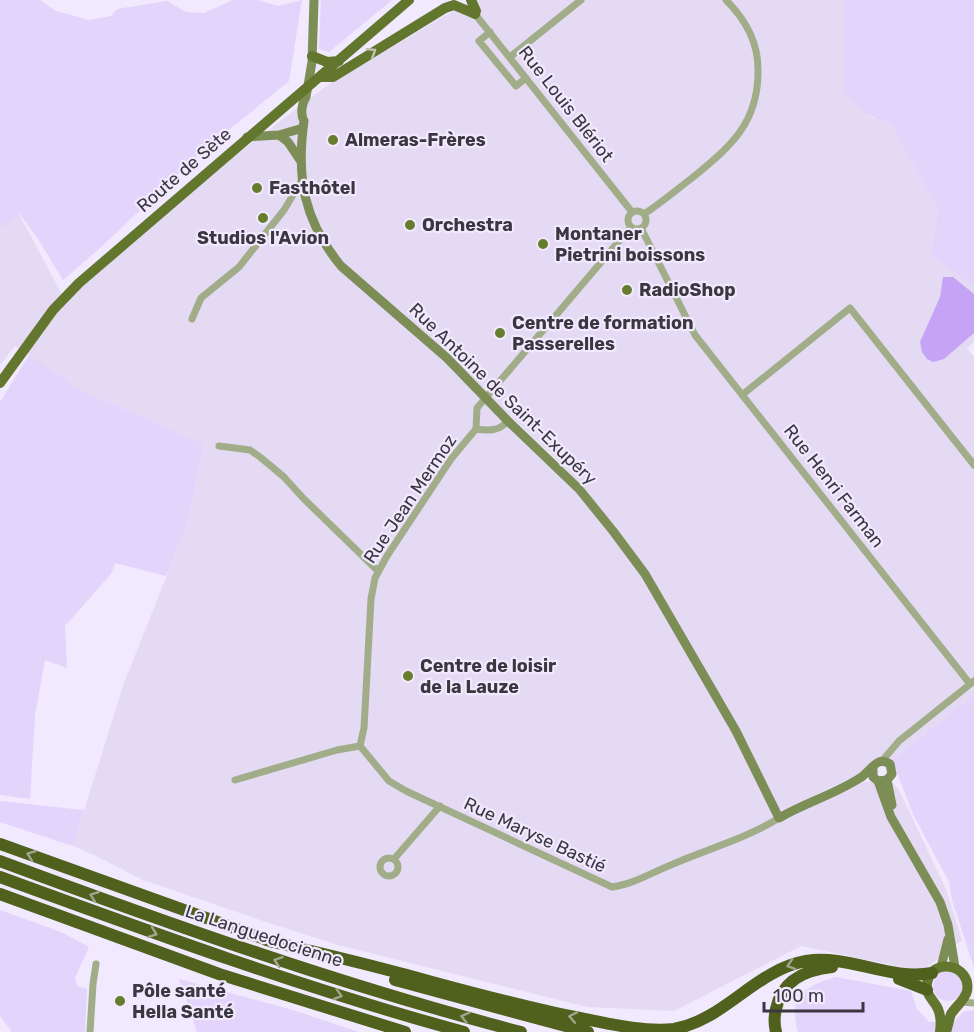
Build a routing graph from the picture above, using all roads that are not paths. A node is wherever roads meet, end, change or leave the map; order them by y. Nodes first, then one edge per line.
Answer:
1 (314, 0) edge
2 (409, 0) edge
3 (471, 0) edge
4 (581, 0) edge
5 (726, 0) edge
6 (475, 14) junction
7 (490, 32) junction
8 (312, 56) junction
9 (510, 57) junction
10 (339, 62) junction
11 (321, 77) junction
12 (526, 78) junction
13 (307, 93) junction
14 (303, 124) junction
15 (279, 135) junction
16 (247, 137) junction
17 (300, 160) junction
18 (302, 180) junction
19 (632, 212) junction
20 (644, 214) junction
21 (631, 226) junction
22 (641, 228) junction
23 (192, 319) dead end
24 (0, 383) edge
25 (742, 395) junction
26 (485, 398) junction
27 (508, 421) junction
28 (476, 429) junction
29 (219, 446) dead end
30 (974, 465) edge
31 (378, 571) junction
32 (972, 682) edge
33 (360, 746) junction
34 (886, 762) junction
35 (878, 776) junction
36 (235, 780) dead end
37 (440, 807) junction
38 (779, 818) junction
39 (0, 844) edge
40 (394, 859) dead end
41 (0, 861) edge
42 (0, 877) edge
43 (0, 894) edge
44 (949, 936) junction
45 (266, 940) junction
46 (96, 964) dead end
47 (955, 967) junction
48 (936, 970) junction
49 (927, 990) junction
50 (972, 997) edge
51 (935, 1003) junction
52 (959, 1003) junction
53 (90, 1032) edge
54 (405, 1032) edge
55 (464, 1032) edge
56 (521, 1032) edge
57 (588, 1032) edge
58 (776, 1032) edge
59 (940, 1032) edge
60 (946, 1032) edge

1 - 8 street, Rue Antoine de Saint-Exupéry
2 - 10 main road, Route de Sète
3 - 6 main road
4 - 9 street
5 - 20 street
6 - 7 street, Rue Louis Blériot
11 -> 6 main road
7 - 9 street, Rue Louis Blériot
7 - 12 street
8 - 10 main road
8 - 13 street, Rue Antoine de Saint-Exupéry
9 - 12 street, Rue Louis Blériot
10 - 11 main road, Route de Sète
11 - 13 main road, Route de Sète
12 - 19 street, Rue Louis Blériot
13 - 14 street, Rue Antoine de Saint-Exupéry
13 - 16 main road, Route de Sète
14 - 15 street
14 - 17 street, Rue Antoine de Saint-Exupéry
15 - 16 street
15 - 17 street
16 - 24 main road, Route de Sète
17 - 18 street, Rue Antoine de Saint-Exupéry
18 - 23 street
18 - 26 street, Rue Antoine de Saint-Exupéry
19 - 20 street
19 - 21 street
20 - 22 street
21 - 22 street
21 - 26 street
22 - 25 street, Rue Henri Farman
25 - 30 street
25 - 32 street, Rue Henri Farman
26 - 27 street, Rue Antoine de Saint-Exupéry
26 - 28 street, Rue Jean Mermoz
27 - 28 street, Rue Jean Mermoz
27 - 38 street, Rue Antoine de Saint-Exupéry
28 - 31 street, Rue Jean Mermoz
29 - 31 street
31 - 33 street, Rue Jean Mermoz
32 - 34 street, Rue Henri Farman
33 - 36 street
33 - 37 street, Rue Maryse Bastié
34 - 35 street
34 - 35 street
35 - 38 street
35 - 44 street
37 - 38 street, Rue Maryse Bastié
37 - 40 street
45 -> 39 highway
56 -> 41 highway, La Languedocienne
42 -> 55 highway, La Languedocienne
43 - 54 highway
44 - 47 street
44 - 48 street
48 -> 45 highway
45 - 57 highway
46 - 53 street
47 - 48 main road
47 - 50 main road
48 - 49 main road
49 - 51 main road
49 - 58 highway
50 - 52 main road
51 - 52 main road
51 - 59 main road
52 - 60 main road

